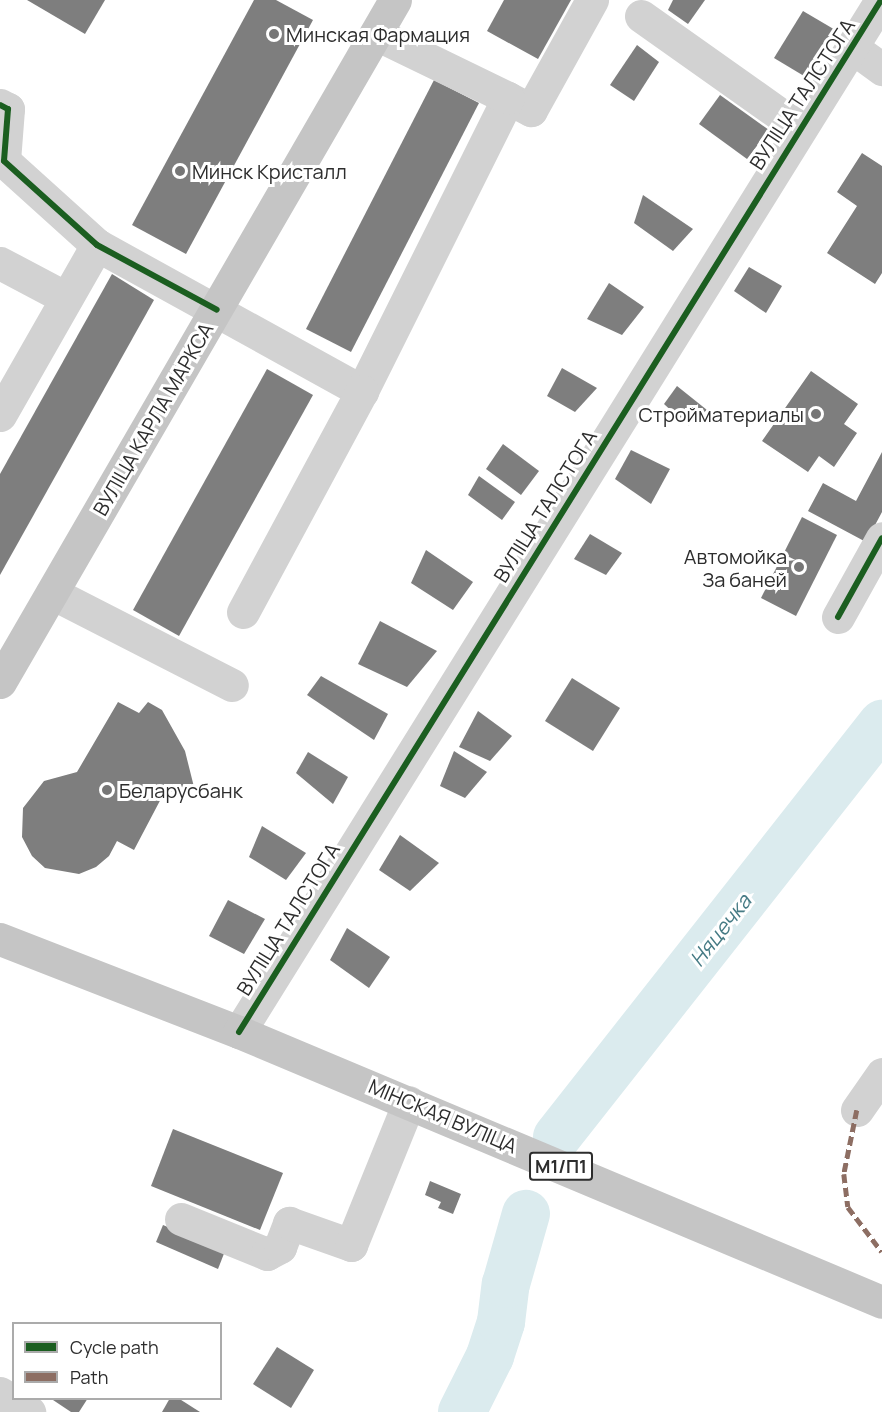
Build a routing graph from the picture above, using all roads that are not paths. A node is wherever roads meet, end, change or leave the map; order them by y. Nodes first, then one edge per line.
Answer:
1 (395, 0) edge
2 (592, 0) edge
3 (881, 0) edge
4 (641, 16) dead end
5 (376, 34) junction
6 (853, 48) junction
7 (882, 69) edge
8 (508, 98) junction
9 (0, 105) edge
10 (799, 128) junction
11 (97, 245) junction
12 (0, 263) edge
13 (66, 298) junction
14 (217, 310) junction
15 (362, 391) junction
16 (0, 415) edge
17 (882, 538) edge
18 (52, 593) junction
19 (243, 612) dead end
20 (838, 617) dead end
21 (2, 673) edge
22 (232, 685) dead end
23 (0, 939) edge
24 (239, 1032) junction
25 (882, 1074) edge
26 (409, 1102) junction
27 (857, 1110) dead end
28 (181, 1219) dead end
29 (882, 1302) edge
30 (0, 1393) edge
31 (29, 1412) edge

1 - 5 main road, ВУЛІЦА КАРЛА МАРКСА
2 - 8 street
3 - 6 street, ВУЛІЦА ТАЛСТОГА
4 - 10 street
5 - 8 street
5 - 14 main road, ВУЛІЦА КАРЛА МАРКСА
6 - 7 street
6 - 10 street, ВУЛІЦА ТАЛСТОГА
8 - 15 street
9 - 11 street
10 - 24 street, ВУЛІЦА ТАЛСТОГА
11 - 13 street
11 - 14 street
12 - 13 street
13 - 16 street
14 - 15 street
14 - 18 main road, ВУЛІЦА КАРЛА МАРКСА
15 - 19 street
17 - 20 street
18 - 21 main road, ВУЛІЦА КАРЛА МАРКСА
18 - 22 street
23 - 24 main road, МІНСКАЯ ВУЛІЦА / М1/П1
24 - 26 main road, МІНСКАЯ ВУЛІЦА / М1/П1
25 - 27 street
26 - 28 street
26 - 29 main road, МІНСКАЯ ВУЛІЦА / М1/П1
30 - 31 street

